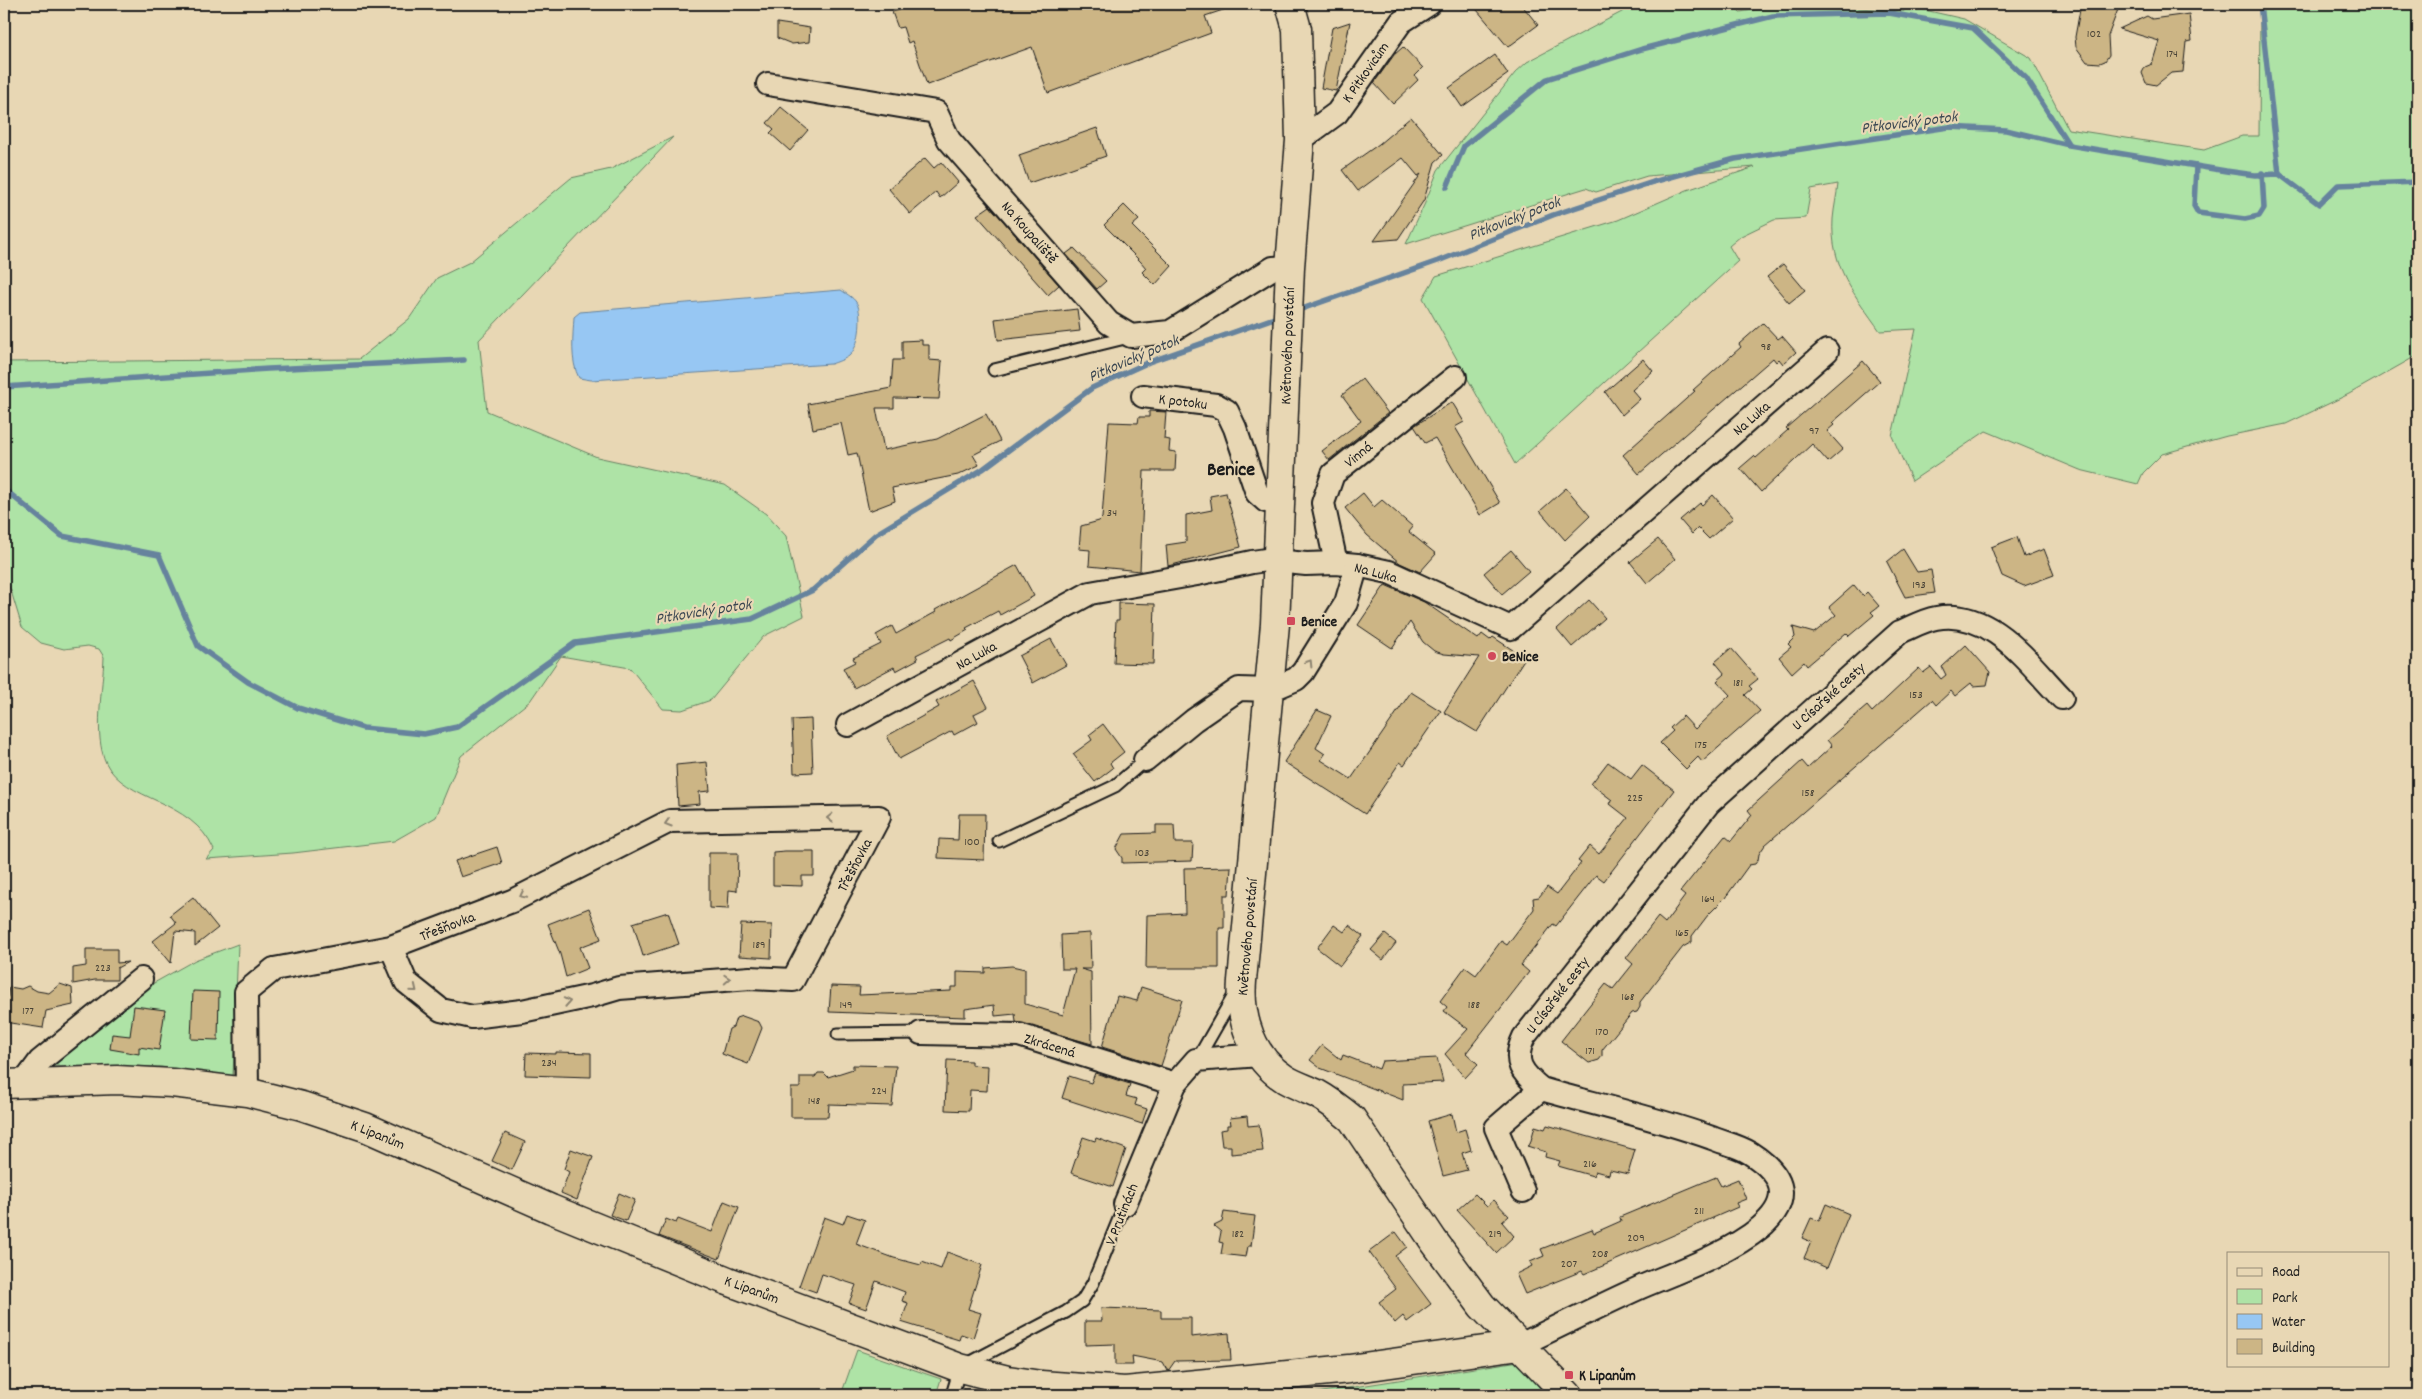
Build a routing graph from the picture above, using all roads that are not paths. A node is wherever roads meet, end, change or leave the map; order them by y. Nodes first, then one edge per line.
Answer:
1 (1290, 4) edge
2 (1429, 4) edge
3 (768, 84) dead end
4 (1300, 140) junction
5 (1290, 274) junction
6 (1130, 336) junction
7 (1827, 352) dead end
8 (994, 370) dead end
9 (1455, 377) dead end
10 (1143, 396) dead end
11 (1281, 504) junction
12 (1278, 561) junction
13 (1346, 564) junction
14 (1270, 690) junction
15 (2062, 698) dead end
16 (848, 725) dead end
17 (1145, 760) joint
18 (999, 841) dead end
19 (391, 947) junction
20 (141, 979) dead end
21 (1242, 982) junction
22 (921, 1033) joint
23 (838, 1034) dead end
24 (1259, 1055) junction
25 (1196, 1060) junction
26 (13, 1084) edge
27 (1175, 1084) junction
28 (1541, 1089) junction
29 (247, 1092) junction
30 (1523, 1191) dead end
31 (1125, 1204) joint
32 (1520, 1345) junction
33 (960, 1368) junction
34 (952, 1395) edge
35 (1568, 1395) edge

1 - 4 street, Květnového povstání
2 - 4 street, K Pitkovicům
3 - 6 street, Na Koupaliště
4 - 5 street, Květnového povstání
5 - 6 street
5 - 11 street, Květnového povstání
6 - 8 lane
7 - 13 street, Na Luka
9 - 13 street, Vinná
10 - 11 street, K potoku
11 - 12 street, Květnového povstání
12 - 13 street, Na Luka
12 - 14 street, Květnového povstání
12 - 16 street, Na Luka
14 -> 13 street
14 - 17 street
14 - 21 street, Květnového povstání
15 - 28 street, U Císařské cesty
17 - 18 lane
19 -> 19 street, Třešňovka
19 - 29 street, Třešňovka
20 - 26 street
21 - 24 street, Květnového povstání
21 - 25 lane
22 - 23 lane
22 - 27 street, Zkrácená
24 - 25 street
24 - 32 street, Květnového povstání
25 - 27 street, V Prutinách
26 - 29 street, K Lipanům
27 - 31 street, V Prutinách
28 - 30 street
28 - 32 street, U Císařské cesty
29 - 33 street, K Lipanům
31 - 33 lane, V Prutinách
32 - 33 street, K Lipanům
32 - 35 street, Květnového povstání
33 - 34 lane

